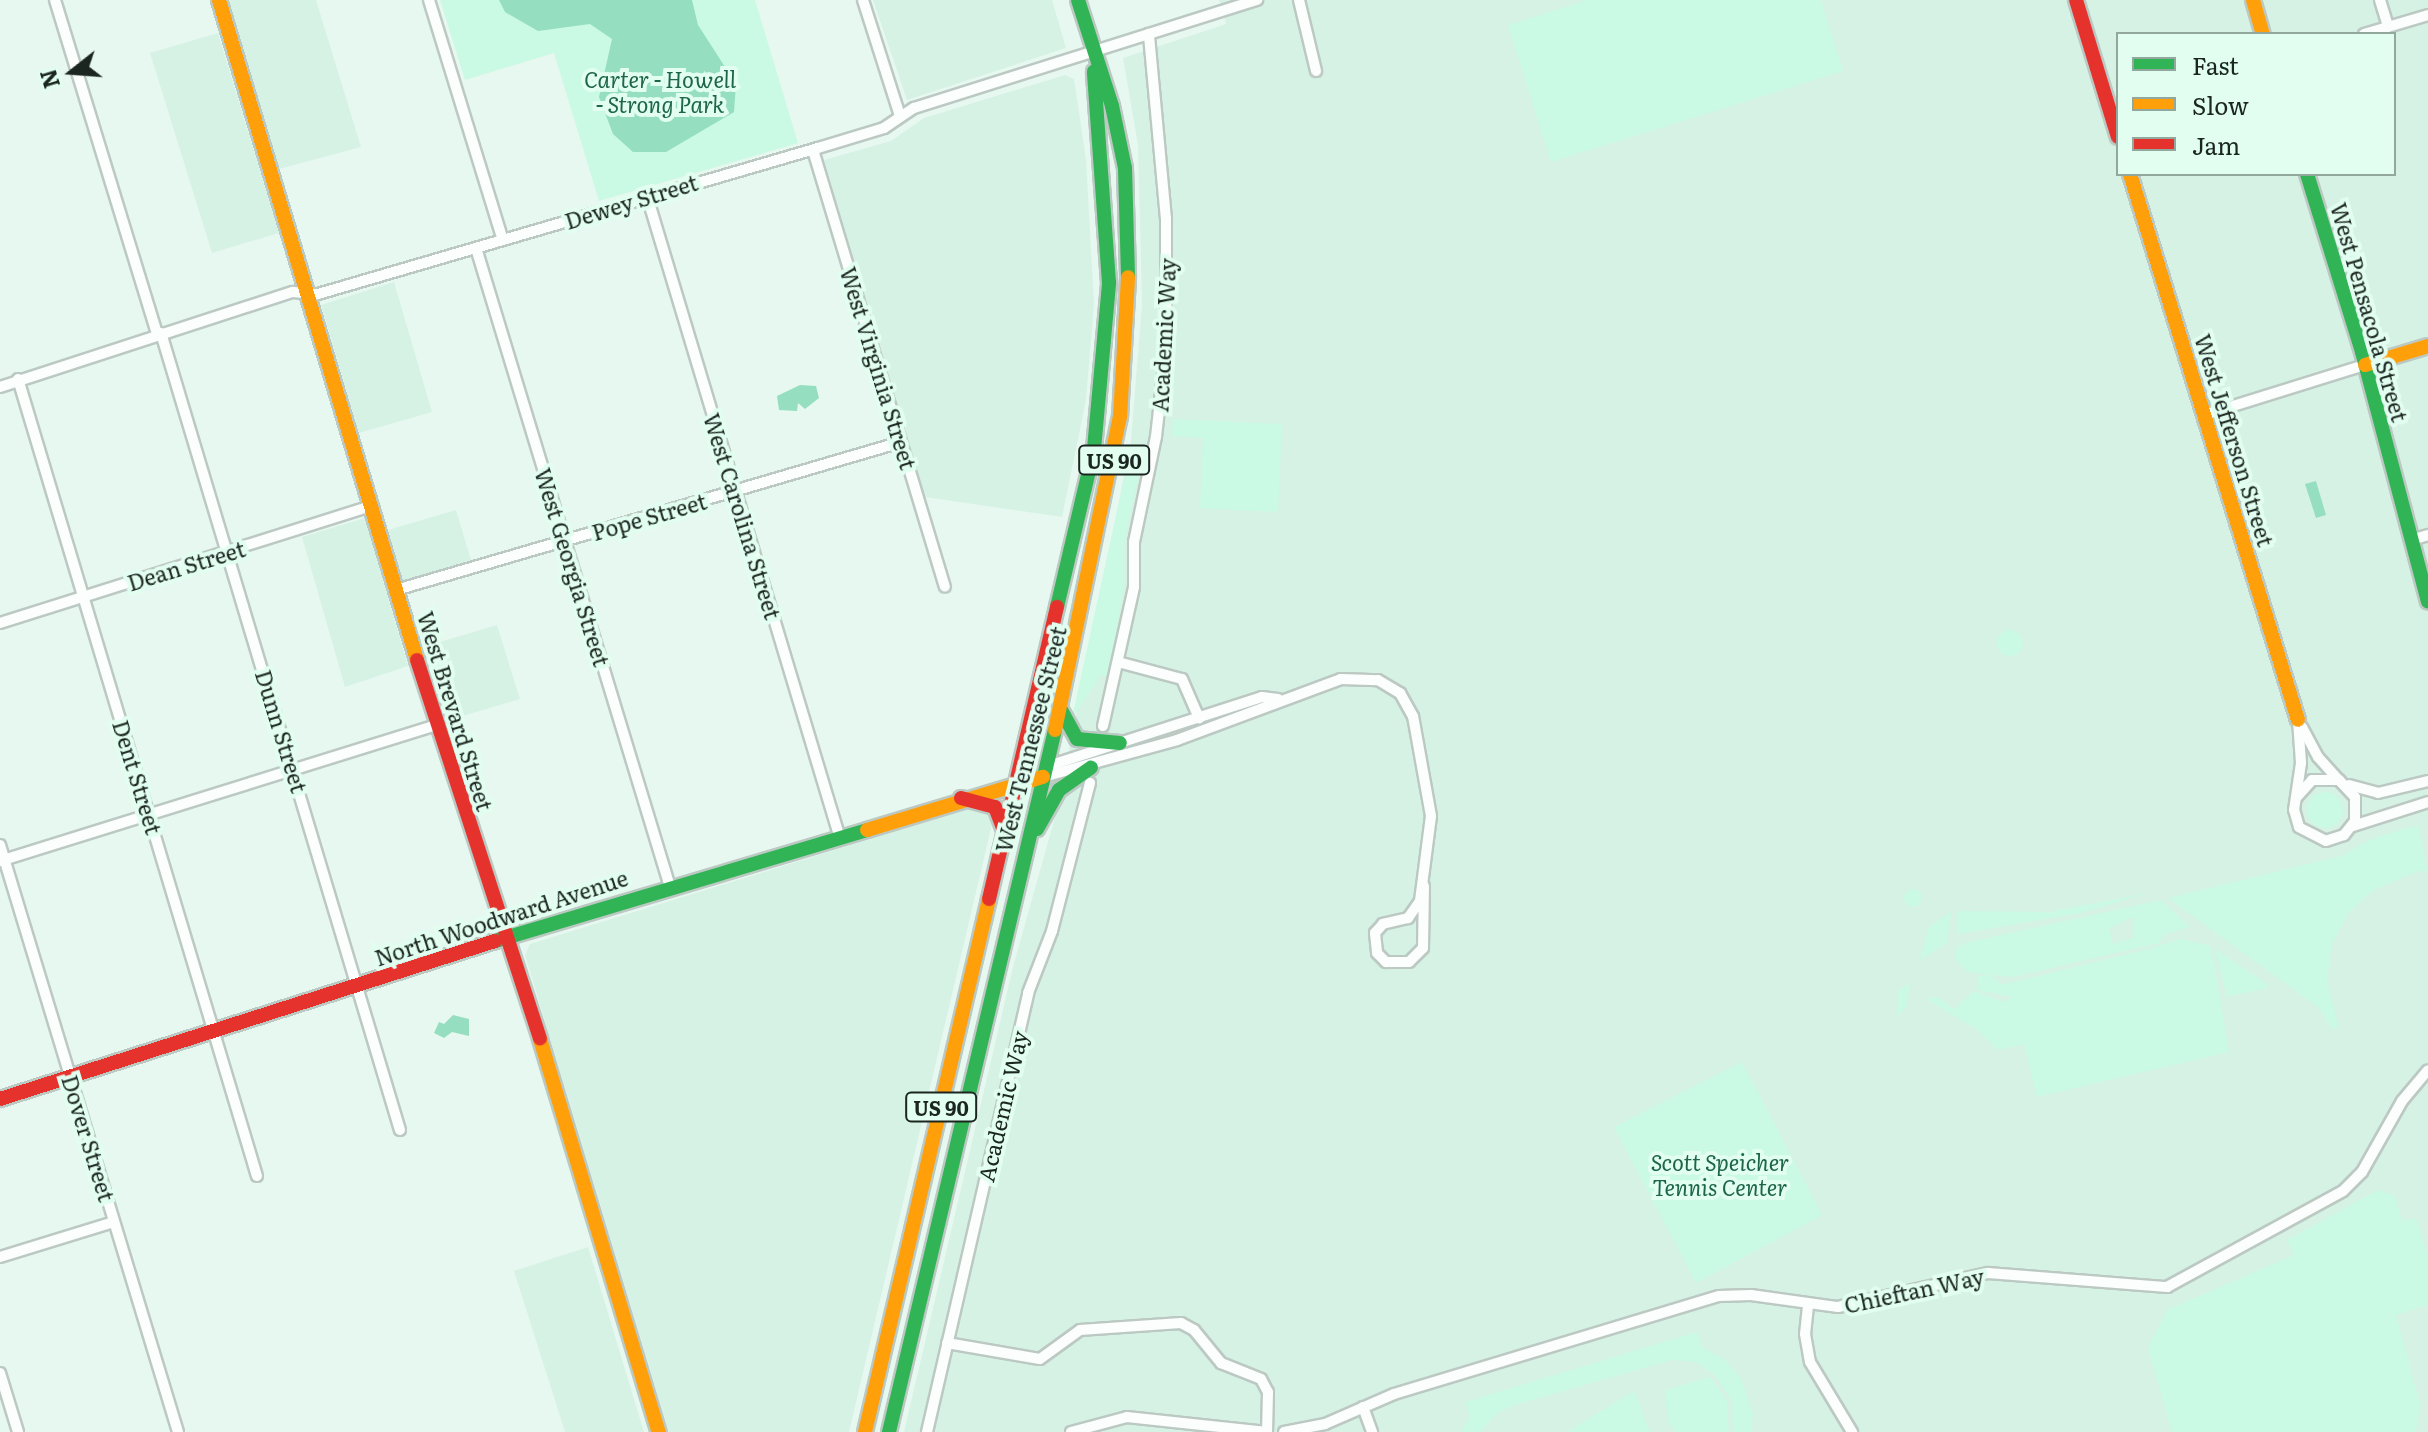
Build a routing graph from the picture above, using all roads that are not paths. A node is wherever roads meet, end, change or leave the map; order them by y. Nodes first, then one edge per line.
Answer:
1 (55, 0) edge
2 (219, 0) edge
3 (429, 0) edge
4 (863, 0) edge
5 (1078, 0) edge
6 (1257, 0) edge
7 (1299, 0) edge
8 (2076, 0) edge
9 (2253, 0) edge
10 (2380, 0) edge
11 (2428, 15) edge
12 (2388, 27) junction
13 (2262, 32) edge
14 (2371, 32) edge
15 (1149, 34) junction
16 (1093, 50) junction
17 (1316, 71) dead end
18 (2114, 110) edge
19 (900, 116) junction
20 (813, 150) junction
21 (2131, 176) edge
22 (2308, 176) edge
23 (647, 196) junction
24 (503, 240) junction
25 (476, 248) junction
26 (308, 293) junction
27 (159, 334) junction
28 (2428, 346) edge
29 (2365, 365) junction
30 (18, 379) junction
31 (1, 384) edge
32 (2204, 415) junction
33 (901, 442) junction
34 (735, 490) junction
35 (371, 506) junction
36 (2428, 535) edge
37 (565, 540) junction
38 (2411, 540) junction
39 (228, 551) junction
40 (945, 586) dead end
41 (396, 590) junction
42 (84, 597) junction
43 (2428, 601) edge
44 (0, 623) edge
45 (1118, 662) junction
46 (1278, 699) junction
47 (1061, 704) junction
48 (1199, 718) junction
49 (2298, 720) junction
50 (437, 725) junction
51 (1103, 726) dead end
52 (1120, 743) junction
53 (293, 769) junction
54 (1044, 772) junction
55 (1091, 776) junction
56 (1017, 781) junction
57 (2428, 781) edge
58 (2342, 782) junction
59 (961, 798) junction
60 (2296, 798) junction
61 (2428, 802) edge
62 (149, 815) junction
63 (2351, 828) junction
64 (839, 835) junction
65 (1004, 839) junction
66 (0, 845) edge
67 (1025, 852) junction
68 (2, 861) edge
69 (1424, 886) junction
70 (670, 887) junction
71 (503, 938) junction
72 (359, 985) junction
73 (215, 1032) junction
74 (2428, 1070) edge
75 (70, 1077) junction
76 (0, 1099) edge
77 (400, 1130) dead end
78 (257, 1176) dead end
79 (114, 1222) junction
80 (0, 1257) edge
81 (1808, 1306) junction
82 (947, 1343) junction
83 (0, 1373) edge
84 (1363, 1407) junction
85 (18, 1432) edge
86 (178, 1432) edge
87 (659, 1432) edge
88 (865, 1432) edge
89 (889, 1432) edge
90 (927, 1432) edge
91 (1071, 1432) edge
92 (1267, 1432) edge
93 (1284, 1432) edge
94 (1372, 1432) edge
95 (1852, 1432) edge

1 - 27 street, Dunn Street
2 - 26 main road, West Brevard Street
3 - 24 street
4 - 19 street
5 - 16 main road, West Tennessee Street / US 90
6 - 15 street, Dewey Street
7 - 17 street
8 - 18 main road
9 - 13 main road
10 - 12 street
11 - 12 street
12 - 14 street
15 - 16 street, Dewey Street
15 - 45 street, Academic Way
16 - 19 street, Dewey Street
16 - 47 main road, West Tennessee Street / US 90
16 - 56 main road, West Tennessee Street / US 90
19 - 20 street, Dewey Street
20 - 23 street, Dewey Street
20 - 33 street, West Virginia Street
21 - 32 main road, West Jefferson Street
22 - 29 main road, West Pensacola Street
23 - 24 street, Dewey Street
23 - 34 street, West Carolina Street
24 - 25 street, Dewey Street
25 - 26 street, Dewey Street
25 - 37 street, West Georgia Street
26 - 27 street, Dewey Street
26 - 35 main road, West Brevard Street
27 - 30 street, Dewey Street
27 - 39 street, Dunn Street
28 - 29 main road
29 - 32 street
29 - 38 main road, West Pensacola Street
30 - 31 street, Dewey Street
30 - 42 street, Dent Street
32 - 49 main road, West Jefferson Street
33 - 34 street, Pope Street
33 - 40 street, West Virginia Street
34 - 37 street, Pope Street
34 - 64 street, West Carolina Street
35 - 39 street, Dean Street
35 - 41 main road, West Brevard Street
36 - 38 street
37 - 41 street, Pope Street
37 - 70 street, West Georgia Street
38 - 43 main road, West Pensacola Street
39 - 42 street, Dean Street
39 - 53 street, Dunn Street
41 - 50 main road, West Brevard Street
42 - 44 street, Dean Street
42 - 62 street, Dent Street
45 - 48 street
45 - 51 street, Academic Way
46 - 48 street, North Woodward Avenue
46 - 55 street, North Woodward Avenue
46 - 69 street, North Woodward Avenue
47 - 52 main road
47 - 54 main road, West Tennessee Street / US 90
48 - 52 street, North Woodward Avenue
49 - 58 street, West Jefferson Street
49 - 60 street, West Jefferson Street
50 - 53 street
50 - 71 main road, West Brevard Street
52 - 54 street, North Woodward Avenue
53 - 62 street
53 - 72 street, Dunn Street
54 - 55 street, North Woodward Avenue
54 - 56 main road, North Woodward Avenue
54 - 67 main road, West Tennessee Street / US 90
55 - 67 main road
55 - 82 street, Academic Way
56 - 59 main road, North Woodward Avenue
56 - 65 main road, West Tennessee Street / US 90
57 - 58 street
58 - 60 street
58 - 63 street
59 - 64 main road, North Woodward Avenue
59 - 65 main road
60 - 63 street
61 - 63 street
62 - 68 street
62 - 73 street, Dent Street
64 - 70 main road, North Woodward Avenue
65 - 88 main road, West Tennessee Street / US 90
66 - 68 street, Dover Street
67 - 89 main road, West Tennessee Street / US 90
68 - 75 street, Dover Street
69 - 69 street, North Woodward Avenue
70 - 71 main road, North Woodward Avenue
71 - 72 main road, North Woodward Avenue
71 - 87 main road, West Brevard Street
72 - 73 main road, North Woodward Avenue
72 - 77 street, Dunn Street
73 - 75 main road, North Woodward Avenue
73 - 78 street, Dent Street
74 - 81 street, Chieftan Way
75 - 76 main road, North Woodward Avenue
75 - 79 street, Dover Street
79 - 80 street
79 - 86 street, Dover Street
81 - 84 street, Chieftan Way
81 - 95 street
82 - 90 street, Academic Way
82 - 92 street
83 - 85 street
84 - 93 street, Chieftan Way
84 - 94 street
91 - 92 street

